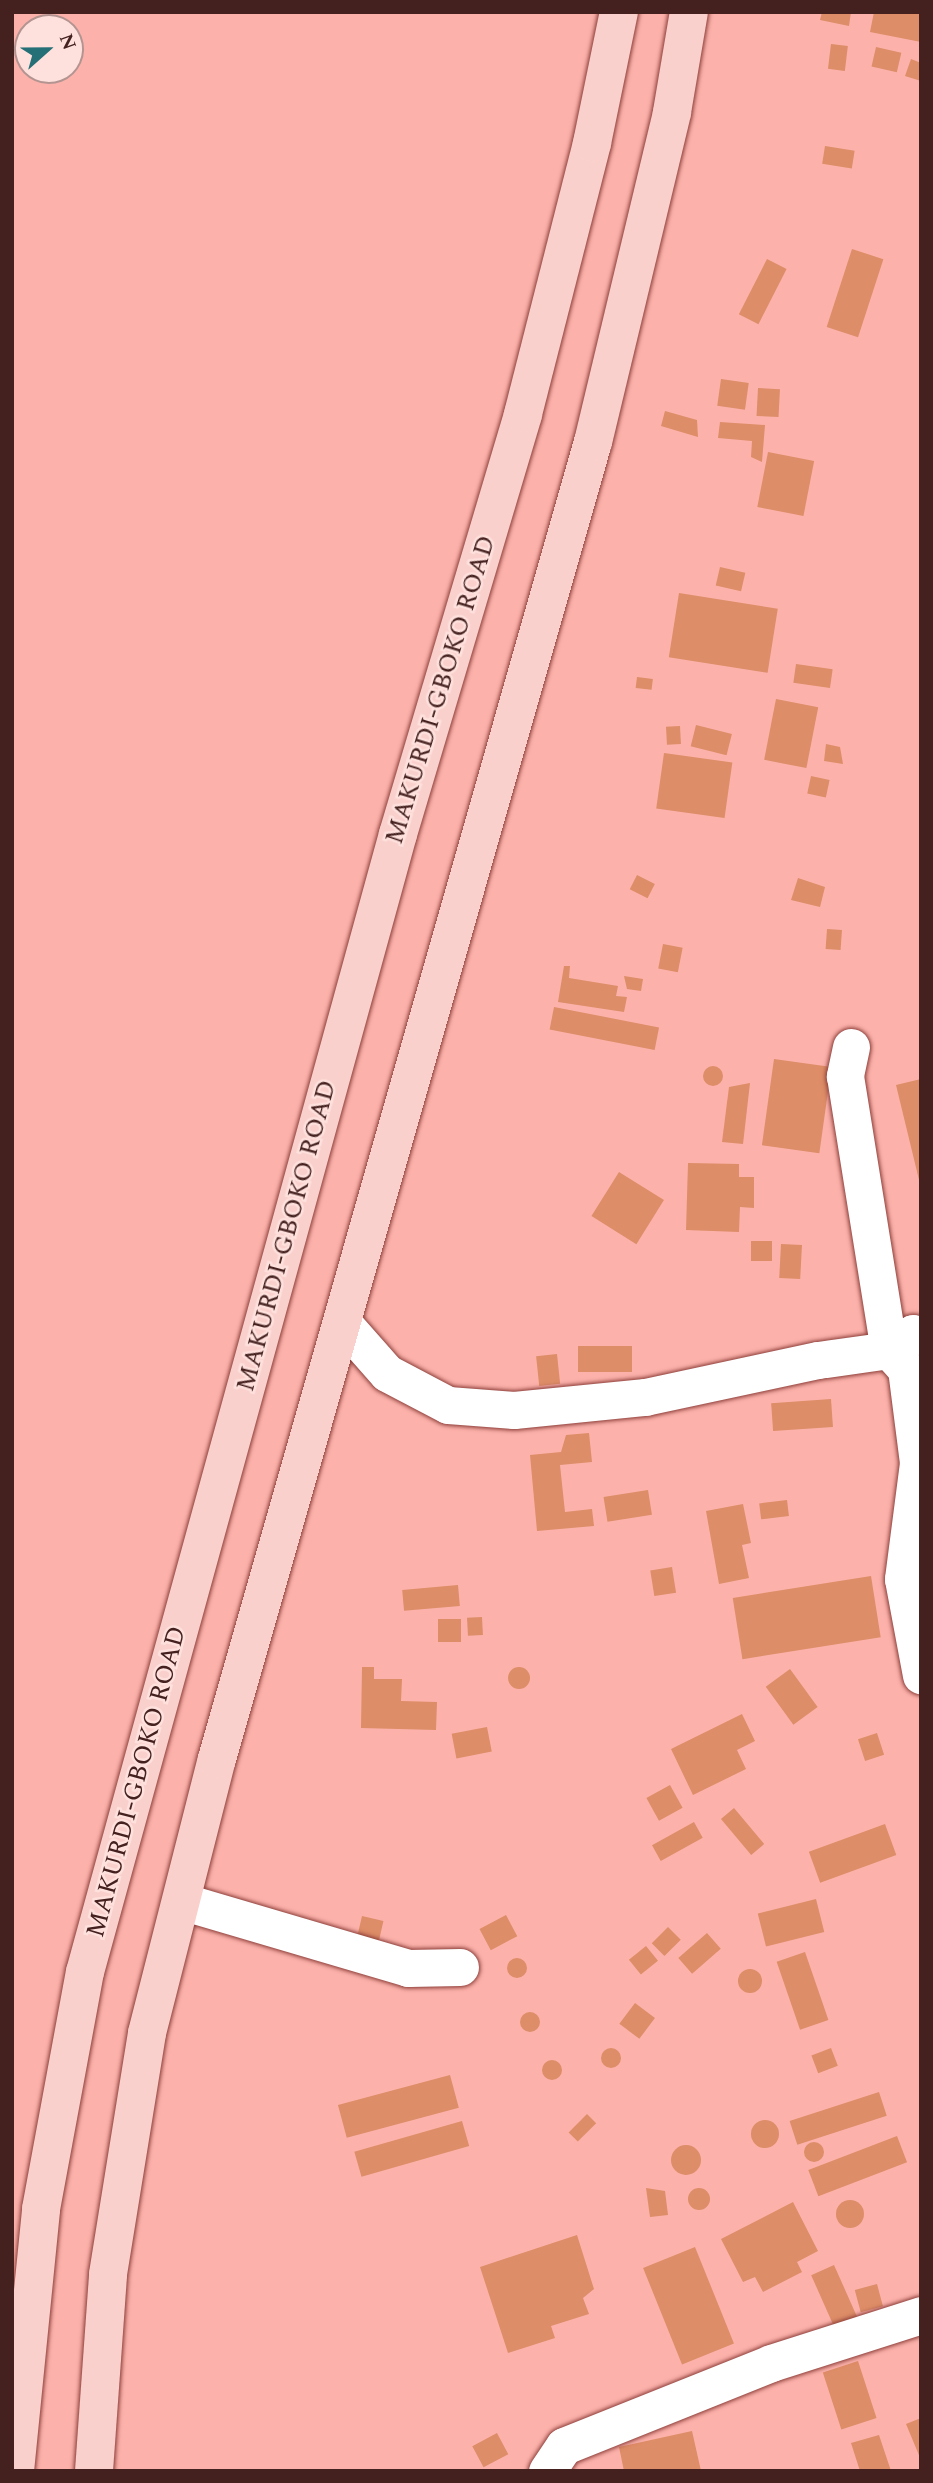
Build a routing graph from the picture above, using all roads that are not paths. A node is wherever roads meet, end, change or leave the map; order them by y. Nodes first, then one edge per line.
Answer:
1 (619, 12) edge
2 (689, 12) edge
3 (851, 1047) dead end
4 (342, 1322) junction
5 (905, 1343) edge
6 (921, 1675) edge
7 (181, 1902) junction
8 (460, 1967) dead end
9 (921, 2315) edge
10 (15, 2471) edge
11 (94, 2471) edge
12 (547, 2471) edge

1 - 10 main road, MAKURDI-GBOKO ROAD
2 - 4 main road
3 - 5 street
4 - 5 street
4 - 7 main road
5 - 6 street
7 - 8 street
7 - 11 main road
9 - 12 street

